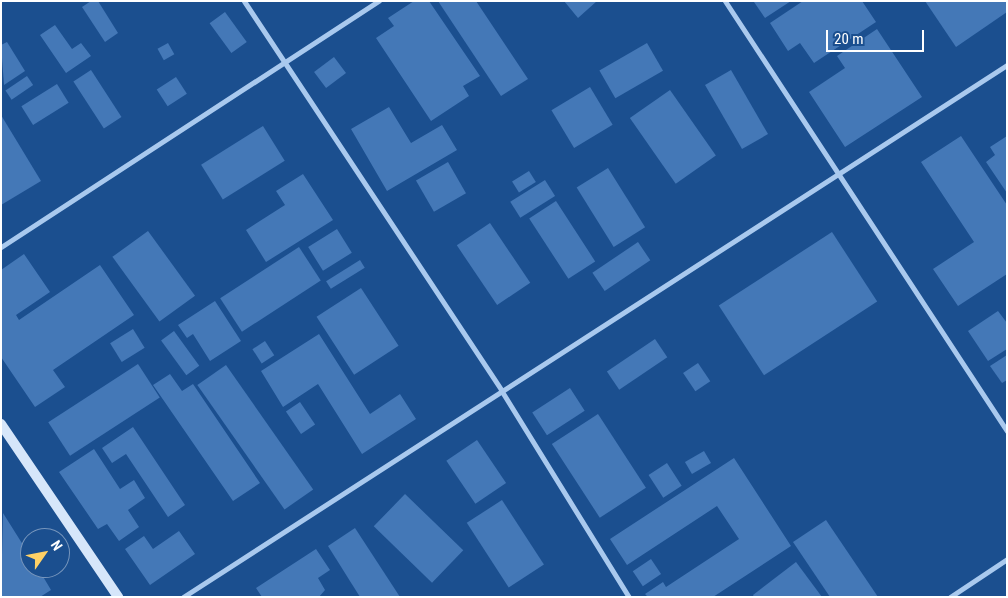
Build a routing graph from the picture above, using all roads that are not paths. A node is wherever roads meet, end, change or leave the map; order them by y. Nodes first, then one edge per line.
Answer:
1 (244, 1) edge
2 (379, 1) edge
3 (725, 1) edge
4 (286, 64) junction
5 (1007, 65) edge
6 (840, 174) junction
7 (1, 247) edge
8 (501, 390) junction
9 (1, 424) edge
10 (1007, 430) edge
11 (1007, 559) edge
12 (118, 597) edge
13 (183, 597) edge
14 (629, 597) edge
15 (950, 597) edge

1 - 4 street
2 - 4 street
3 - 6 street
4 - 7 street
4 - 8 street
5 - 6 street
6 - 8 street
6 - 10 street
8 - 13 street
8 - 14 street
9 - 12 street
11 - 15 street

